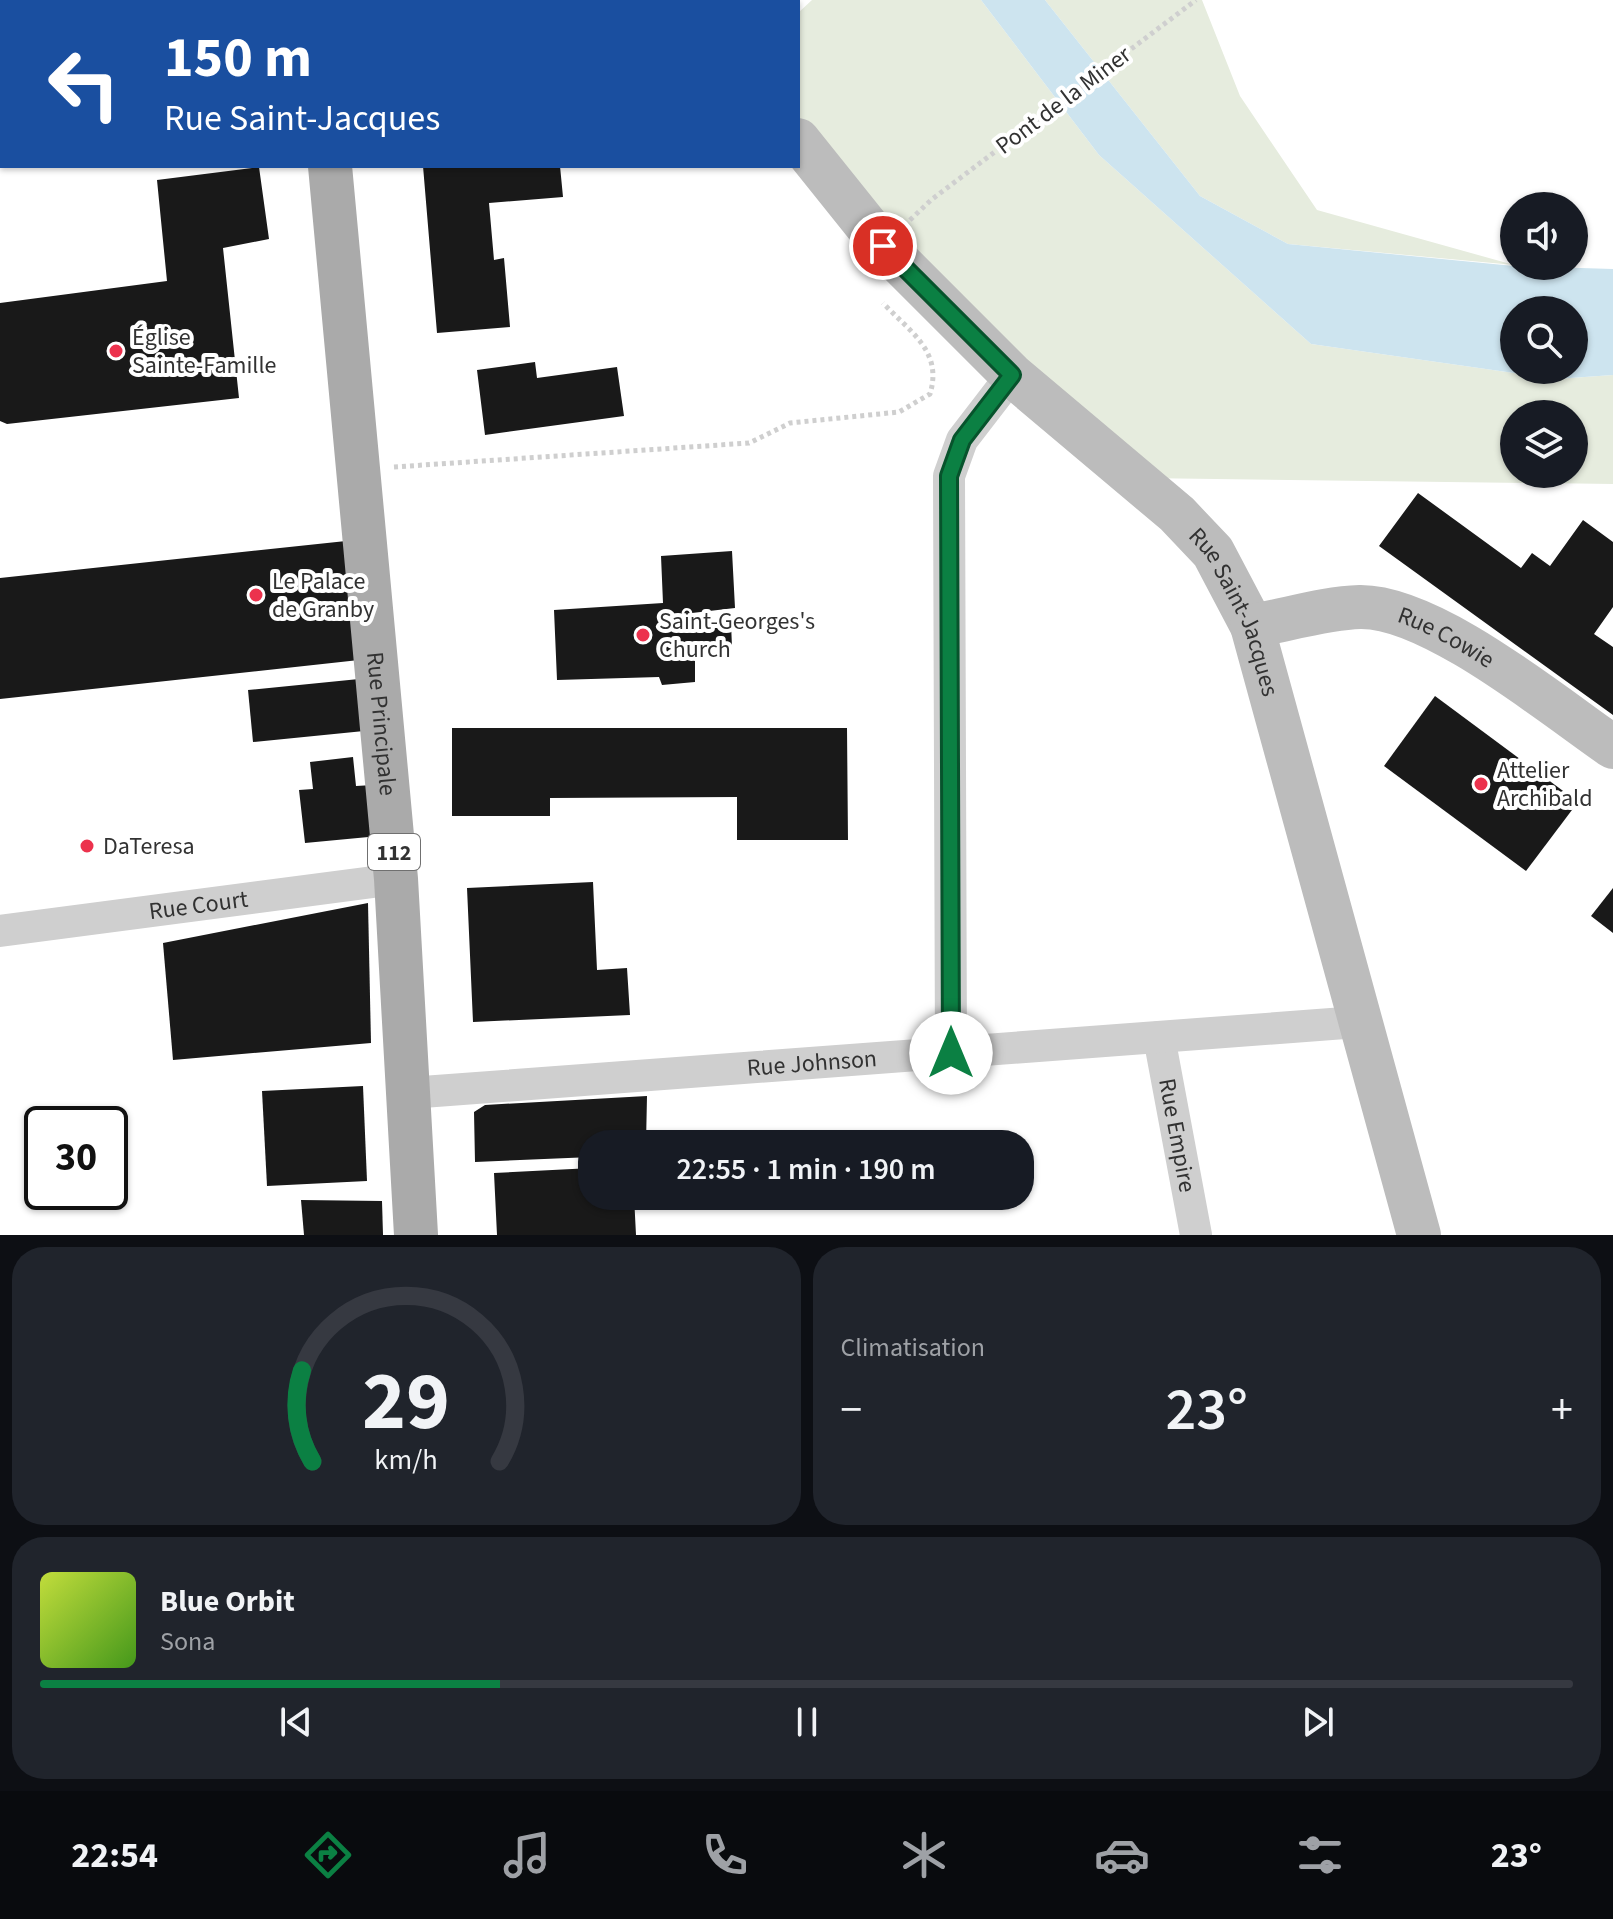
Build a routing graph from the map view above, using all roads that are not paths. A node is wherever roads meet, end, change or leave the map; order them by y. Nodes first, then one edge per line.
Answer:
1 (800, 142) edge
2 (330, 168) edge
3 (1012, 375) junction
4 (1252, 626) junction
5 (1613, 747) edge
6 (396, 879) junction
7 (0, 931) edge
8 (1358, 1022) junction
9 (1159, 1037) junction
10 (951, 1053) junction
11 (409, 1093) junction
12 (416, 1235) edge
13 (1196, 1235) edge
14 (1419, 1235) edge

1 - 3 main road, Rue Saint-Jacques
2 - 6 main road, Rue Principale / 112
3 - 4 main road, Rue Saint-Jacques
3 - 10 street
4 - 5 main road, Rue Cowie
4 - 8 main road, Rue Saint-Jacques
6 - 7 street, Rue Court
6 - 11 main road, Rue Principale / 112
8 - 9 street, Rue Johnson
8 - 14 main road, Rue Saint-Jacques
9 - 10 street, Rue Johnson
9 - 13 street, Rue Empire
10 - 11 street, Rue Johnson
11 - 12 main road, Rue Principale / 112

